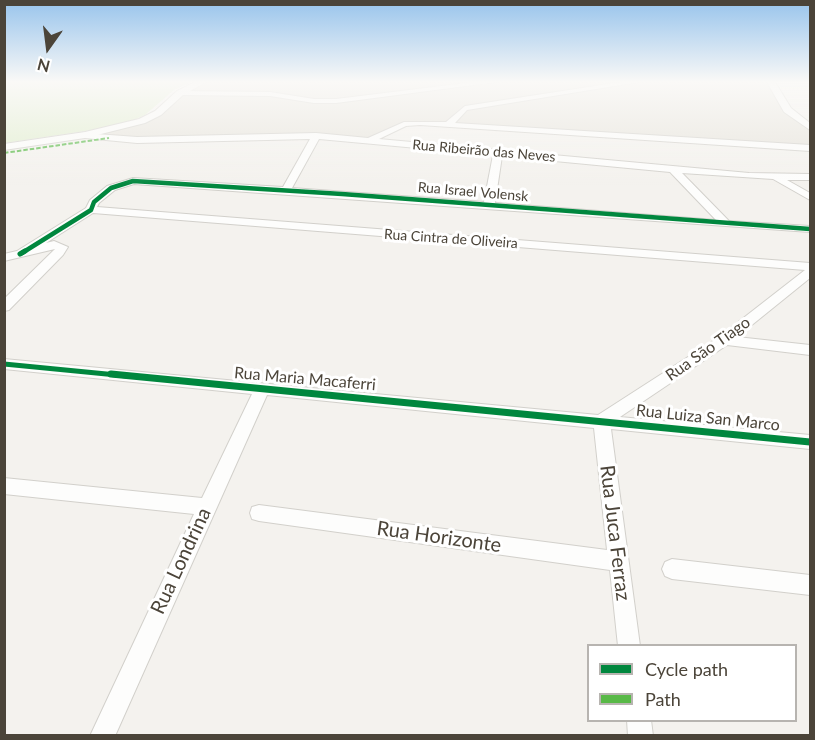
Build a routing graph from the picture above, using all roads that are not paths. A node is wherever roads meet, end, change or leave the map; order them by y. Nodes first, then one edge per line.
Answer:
1 (151, 117) edge
2 (456, 117) edge
3 (796, 117) edge
4 (448, 125) junction
5 (810, 127) edge
6 (85, 135) junction
7 (316, 136) junction
8 (371, 140) junction
9 (4, 147) edge
10 (810, 148) edge
11 (498, 152) junction
12 (673, 169) junction
13 (774, 177) junction
14 (810, 177) edge
15 (286, 190) junction
16 (810, 197) edge
17 (489, 205) junction
18 (91, 210) junction
19 (726, 224) junction
20 (810, 229) edge
21 (20, 254) junction
22 (4, 258) edge
23 (810, 267) edge
24 (810, 272) edge
25 (4, 307) edge
26 (724, 340) junction
27 (810, 350) edge
28 (4, 364) edge
29 (262, 388) junction
30 (603, 421) junction
31 (810, 442) edge
32 (4, 486) edge
33 (206, 507) junction
34 (259, 513) dead end
35 (618, 561) junction
36 (672, 569) dead end
37 (810, 585) edge
38 (629, 644) edge
39 (102, 735) edge

1 - 6 street
2 - 4 street
3 - 5 street
4 - 8 street
4 - 10 street
6 - 7 street, Rua Ribeirão das Neves
6 - 9 street
7 - 8 street, Rua Ribeirão das Neves
7 - 15 street
8 - 11 street, Rua Ribeirão das Neves
11 - 12 street, Rua Ribeirão das Neves
11 - 17 street
12 - 13 street, Rua Ribeirão das Neves
12 - 19 street
13 - 14 street, Rua Ribeirão das Neves
13 - 16 street
15 - 17 street, Rua Israel Volensk
15 - 18 street, Rua Israel Volensk
17 - 19 street, Rua Israel Volensk
18 - 21 street
18 - 23 street, Rua Cintra de Oliveira
19 - 20 street, Rua Israel Volensk
21 - 22 street
21 - 25 street
24 - 26 street, Rua São Tiago
26 - 27 street
26 - 30 street, Rua São Tiago
28 - 29 street, Rua Maria Macaferri
29 - 30 street, Rua Maria Macaferri
29 - 33 street, Rua Londrina
30 - 31 street, Rua Luiza San Marco
30 - 35 street, Rua Juca Ferraz
32 - 33 street
33 - 39 street, Rua Londrina
34 - 35 street, Rua Horizonte
35 - 38 street, Rua Juca Ferraz
36 - 37 street

